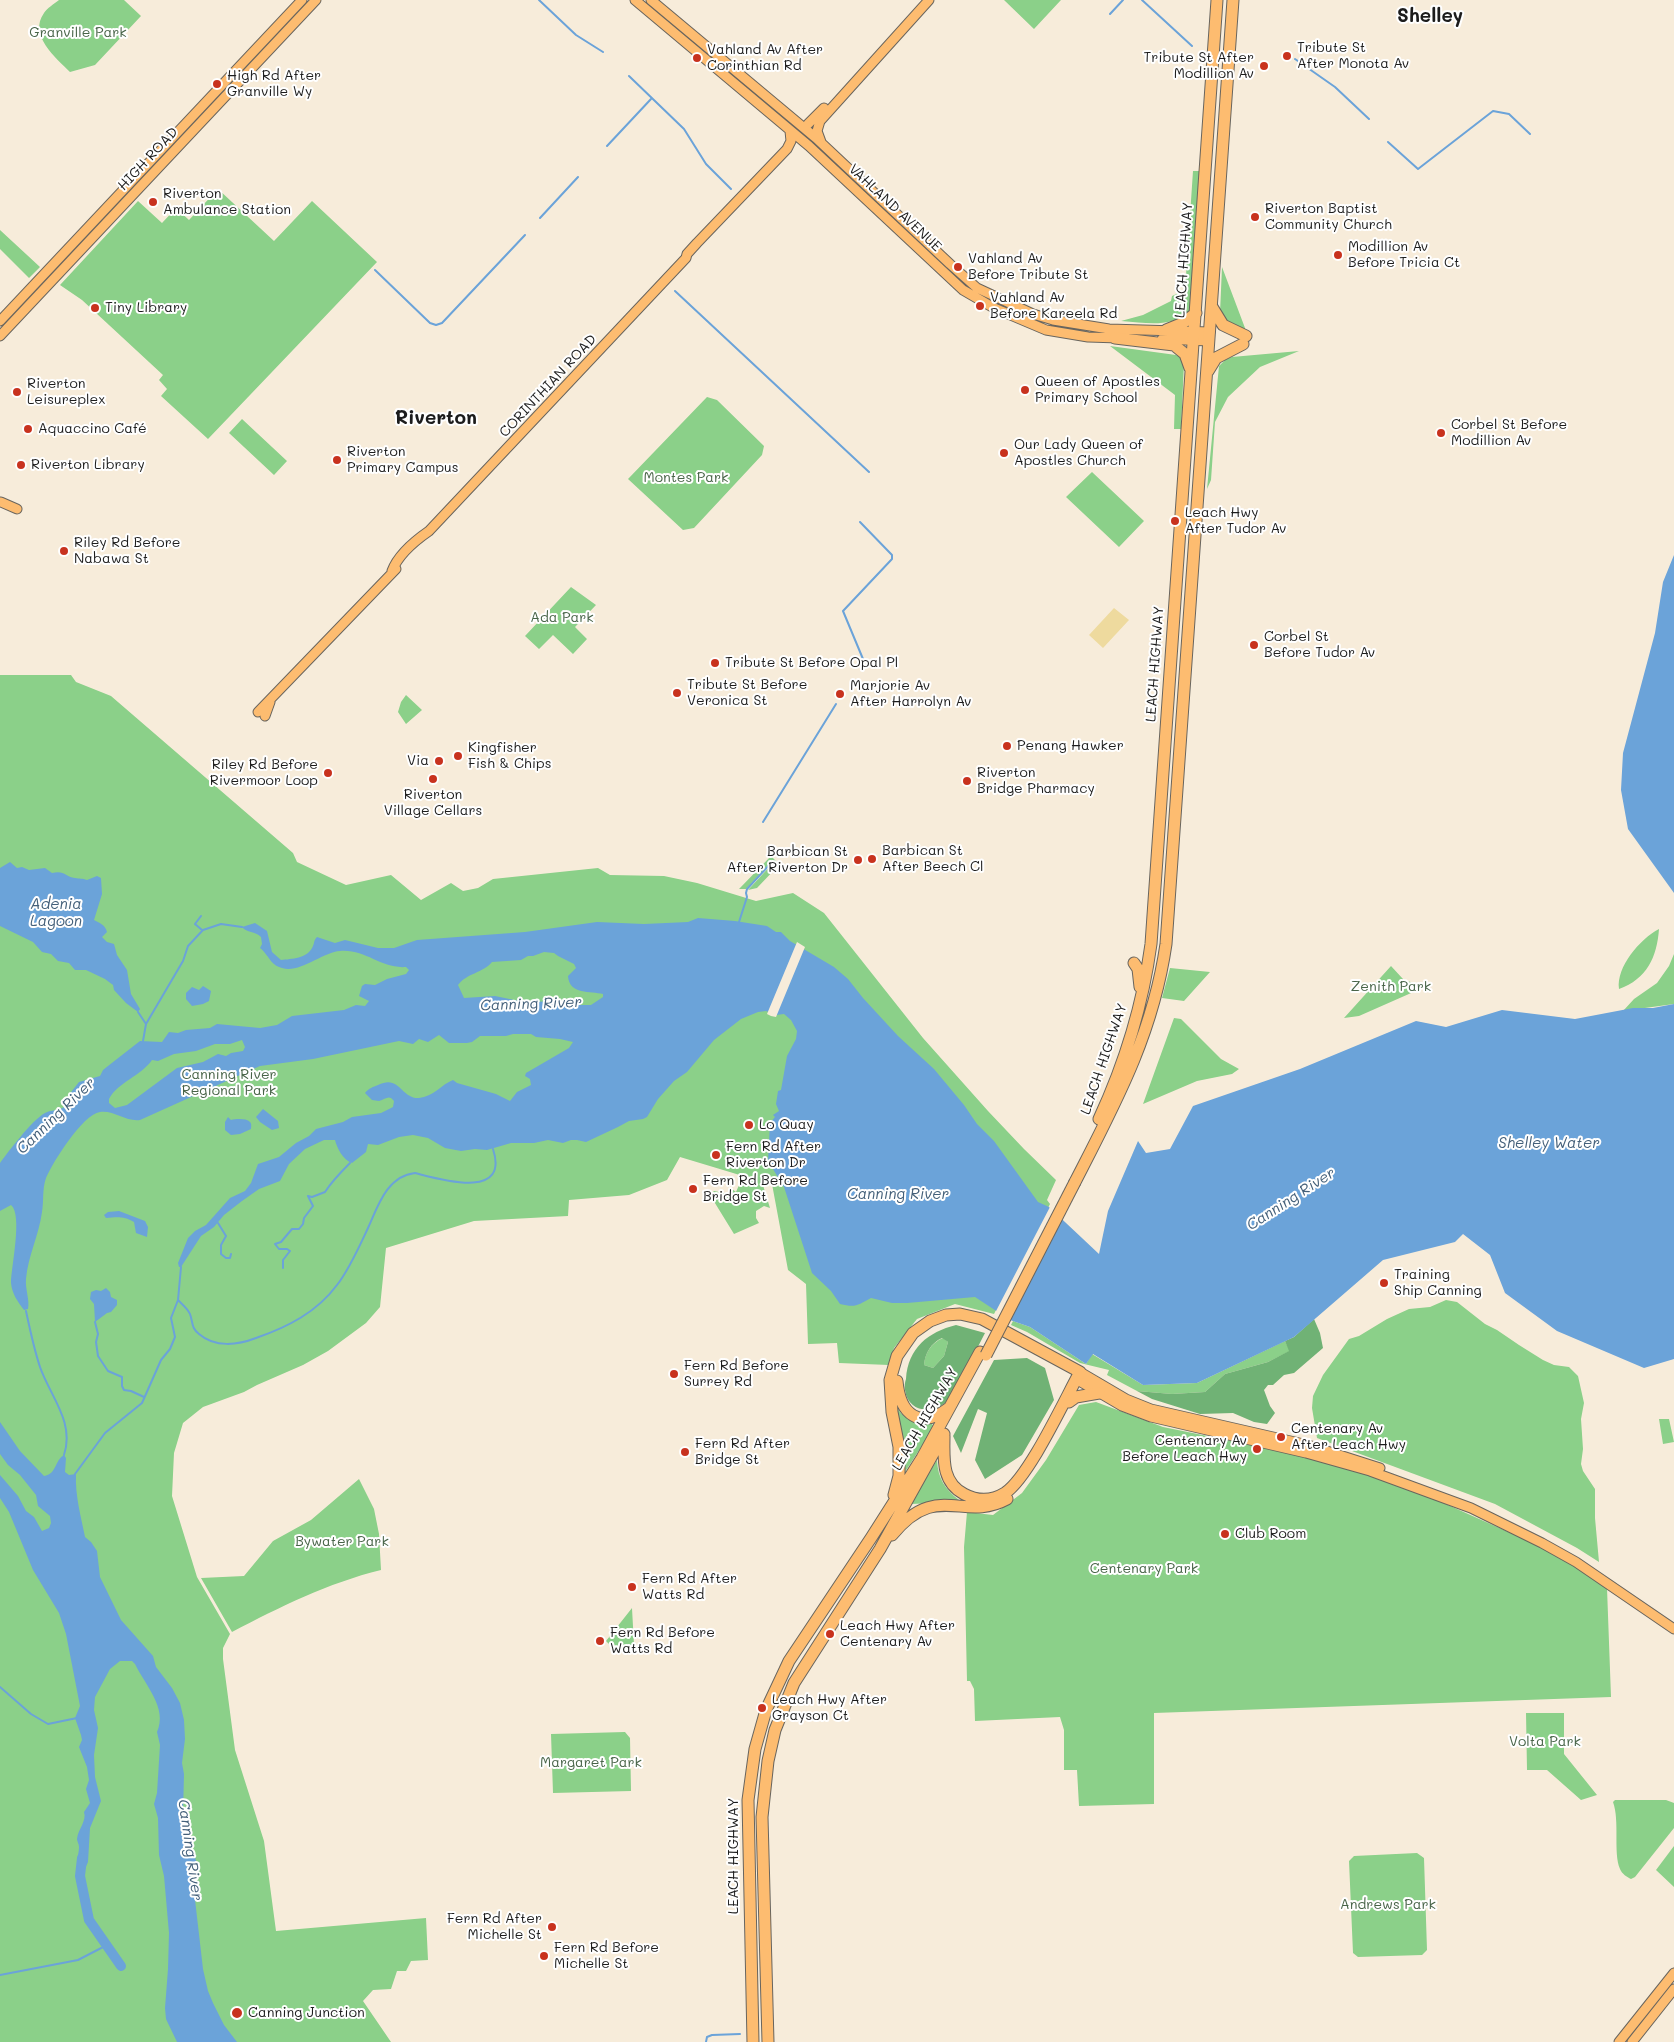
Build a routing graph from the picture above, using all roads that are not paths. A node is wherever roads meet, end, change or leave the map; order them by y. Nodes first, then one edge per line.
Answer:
1 (302, 0) edge
2 (316, 0) edge
3 (635, 0) edge
4 (651, 0) edge
5 (929, 0) edge
6 (1217, 0) edge
7 (1233, 0) edge
8 (702, 43) junction
9 (885, 48) junction
10 (695, 51) junction
11 (793, 120) junction
12 (808, 127) junction
13 (790, 131) junction
14 (823, 144) junction
15 (797, 145) junction
16 (811, 148) junction
17 (845, 166) junction
18 (870, 205) junction
19 (686, 258) junction
20 (1212, 307) junction
21 (1196, 313) junction
22 (0, 321) edge
23 (1166, 330) junction
24 (0, 336) edge
25 (1194, 336) junction
26 (1210, 337) junction
27 (1115, 338) junction
28 (1191, 370) junction
29 (1208, 371) junction
30 (0, 502) edge
31 (14, 512) dead end
32 (261, 714) dead end
33 (1166, 944) junction
34 (1148, 961) junction
35 (1134, 962) dead end
36 (1141, 996) junction
37 (1072, 1180) junction
38 (983, 1353) junction
39 (1081, 1377) junction
40 (1099, 1393) junction
41 (1069, 1402) junction
42 (951, 1407) junction
43 (944, 1435) junction
44 (891, 1505) junction
45 (880, 1550) junction
46 (1674, 1623) edge
47 (1674, 1629) edge
48 (779, 1720) junction
49 (751, 1776) junction
50 (1674, 1973) edge
51 (1674, 1989) edge
52 (753, 2042) edge
53 (768, 2042) edge
54 (1619, 2042) edge
55 (1632, 2042) edge

1 - 22 main road, HIGH ROAD
2 - 24 main road, HIGH ROAD
3 - 10 main road, VAHLAND AVENUE
4 - 8 main road, VAHLAND AVENUE
5 - 9 main road
6 - 21 highway, LEACH HIGHWAY
7 - 20 highway, LEACH HIGHWAY
8 - 10 main road
8 - 11 main road, VAHLAND AVENUE
9 - 12 main road
9 - 14 main road
10 - 13 main road, VAHLAND AVENUE
11 - 12 main road, VAHLAND AVENUE
11 - 15 main road
12 - 14 main road, VAHLAND AVENUE
12 - 16 main road
13 - 15 main road, VAHLAND AVENUE
13 - 19 main road, CORINTHIAN ROAD
14 - 17 main road, VAHLAND AVENUE
15 - 16 main road, VAHLAND AVENUE
15 - 16 main road
15 - 19 main road, CORINTHIAN ROAD
16 - 18 main road, VAHLAND AVENUE
17 - 18 main road
17 - 23 main road, VAHLAND AVENUE
18 - 27 main road, VAHLAND AVENUE
19 - 32 main road, CORINTHIAN ROAD
20 - 26 highway, LEACH HIGHWAY
20 - 29 highway
21 - 23 highway
21 - 25 highway, LEACH HIGHWAY
23 - 25 main road, VAHLAND AVENUE
25 - 26 main road, VAHLAND AVENUE
25 - 27 main road, VAHLAND AVENUE
25 - 28 highway, LEACH HIGHWAY
26 - 29 highway, LEACH HIGHWAY
27 - 28 highway
28 - 34 highway, LEACH HIGHWAY
29 - 33 highway, LEACH HIGHWAY
30 - 31 main road
33 - 34 highway
33 - 37 highway, LEACH HIGHWAY
34 - 36 highway, LEACH HIGHWAY
35 - 36 highway
36 - 37 highway, LEACH HIGHWAY
37 - 38 highway, LEACH HIGHWAY, bridge
38 - 42 highway, LEACH HIGHWAY
38 - 43 highway, LEACH HIGHWAY
39 - 40 main road
39 - 41 highway
39 - 42 highway
39 - 43 highway
39 - 44 highway
39 - 46 main road
40 - 41 highway
40 - 47 main road
41 - 45 highway
42 - 44 highway, LEACH HIGHWAY
43 - 45 highway, LEACH HIGHWAY
44 - 49 highway, LEACH HIGHWAY
45 - 48 highway, LEACH HIGHWAY
48 - 49 highway
48 - 53 highway, LEACH HIGHWAY
49 - 52 highway, LEACH HIGHWAY
50 - 54 main road
51 - 55 main road

